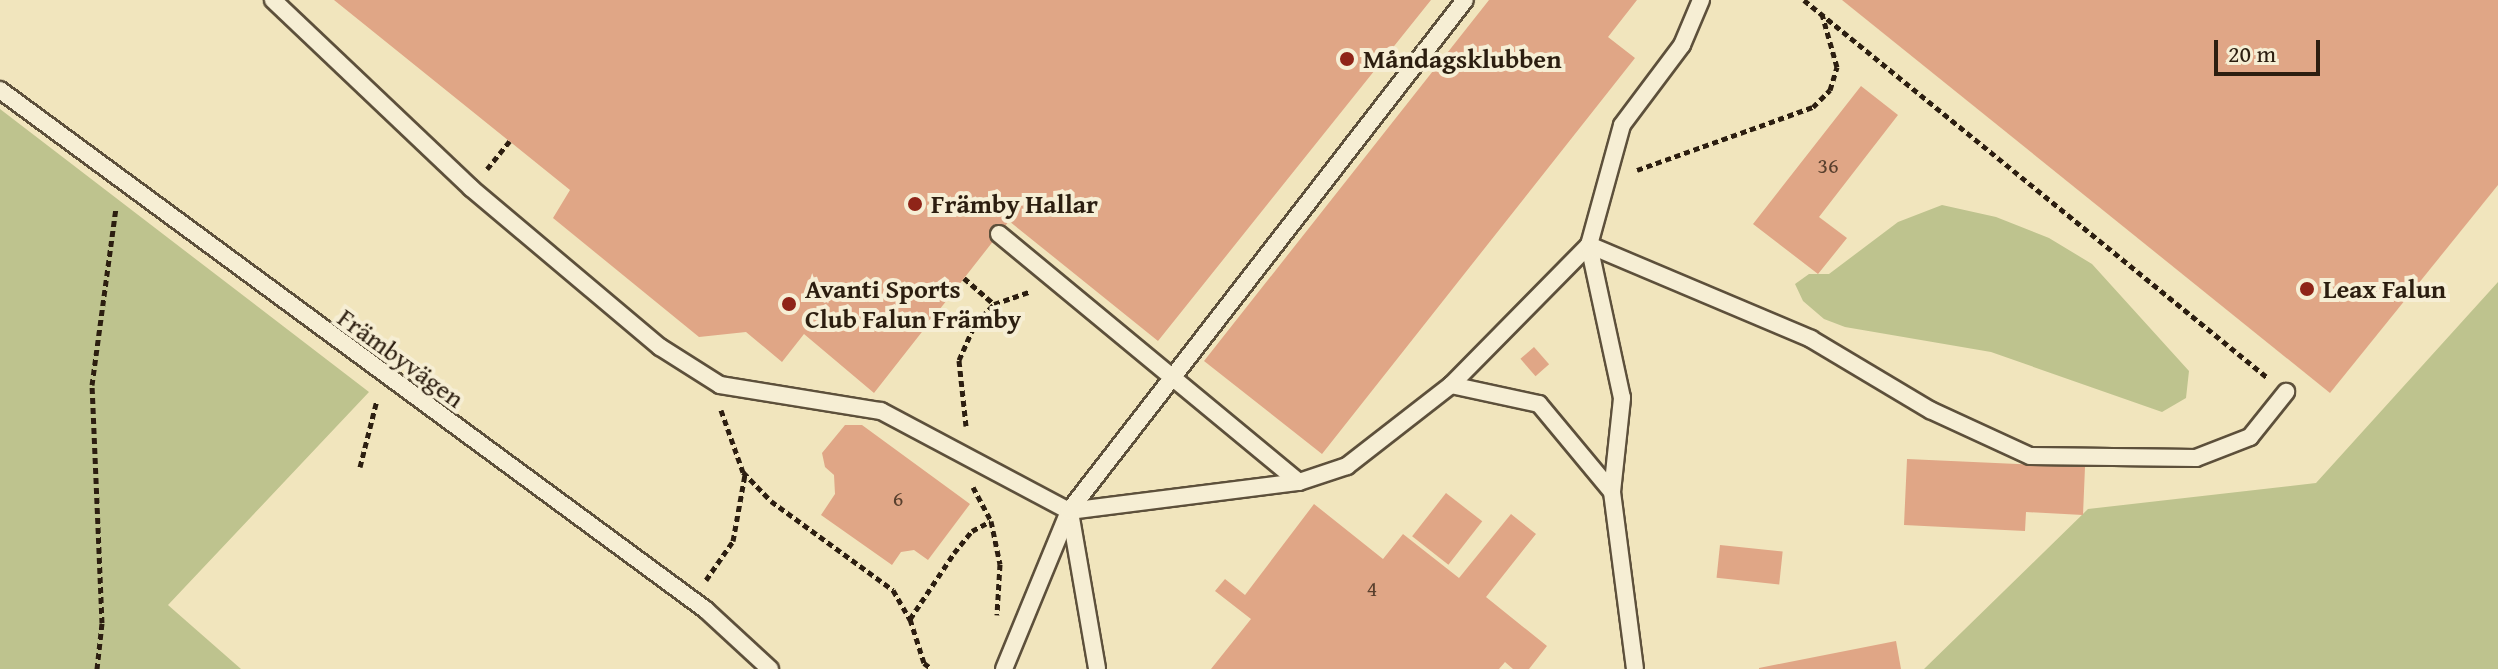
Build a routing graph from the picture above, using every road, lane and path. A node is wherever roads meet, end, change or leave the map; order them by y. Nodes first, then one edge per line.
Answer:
1 (273, 0) edge
2 (1465, 0) edge
3 (1701, 0) edge
4 (1804, 0) edge
5 (1822, 13) junction
6 (0, 90) edge
7 (510, 141) dead end
8 (120, 180) junction
9 (471, 188) junction
10 (1603, 192) junction
11 (999, 234) dead end
12 (1589, 245) junction
13 (964, 278) dead end
14 (994, 304) dead end
15 (384, 376) junction
16 (1171, 377) junction
17 (720, 385) junction
18 (1451, 385) junction
19 (2286, 392) joint
20 (360, 467) dead end
21 (745, 474) junction
22 (1299, 482) junction
23 (1612, 492) junction
24 (1069, 511) junction
25 (991, 521) dead end
26 (691, 600) junction
27 (910, 619) junction
28 (97, 669) edge
29 (770, 669) edge
30 (932, 669) edge
31 (1004, 669) edge
32 (1097, 669) edge
33 (1635, 669) edge

1 - 9 lane
2 - 16 lane
3 - 10 lane
4 - 5 path
5 - 10 path
5 - 19 path
6 - 8 lane, Främbyvägen
7 - 9 path
8 - 15 lane, Främbyvägen
8 - 28 path
9 - 17 lane
10 - 12 lane
11 - 16 lane
12 - 18 lane
12 - 19 lane
12 - 23 lane
13 - 14 path
15 - 20 path
15 - 26 lane, Främbyvägen
16 - 22 lane
16 - 24 lane
17 - 21 path
17 - 24 lane
18 - 22 lane
18 - 23 lane
21 - 26 path
21 - 27 path
22 - 24 lane
23 - 33 lane
24 - 31 lane
24 - 32 lane
25 - 27 path
26 - 29 lane, Främbyvägen
27 - 30 path

